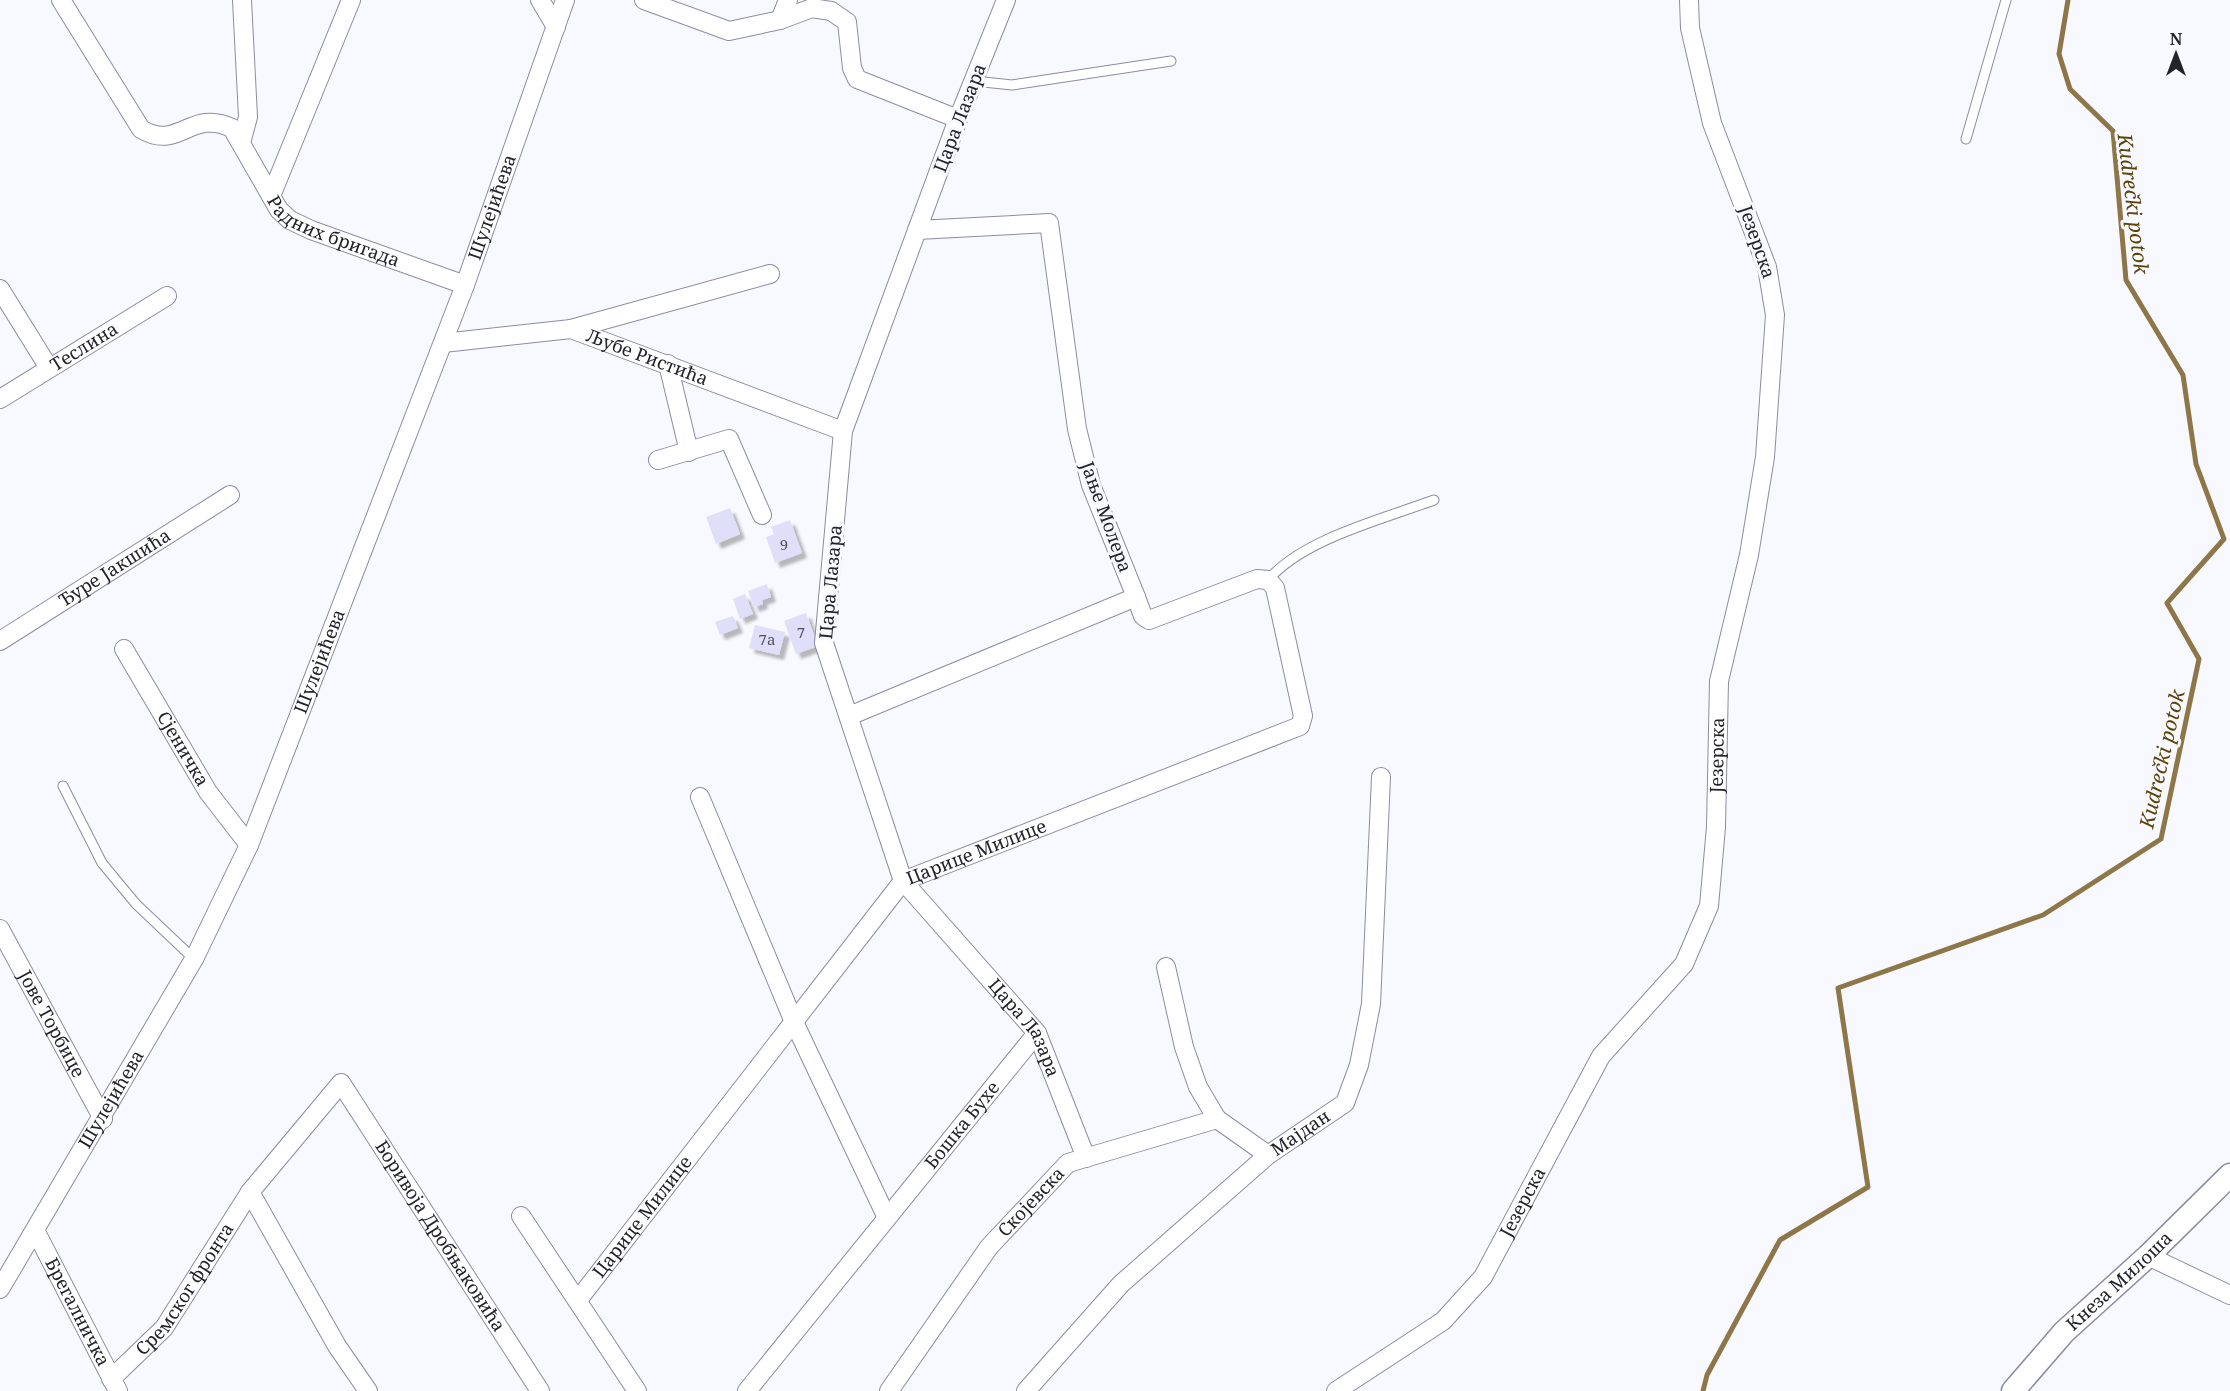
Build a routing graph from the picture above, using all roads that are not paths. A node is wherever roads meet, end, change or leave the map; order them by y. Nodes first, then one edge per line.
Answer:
1 (61, 0) edge
2 (242, 0) edge
3 (351, 0) edge
4 (540, 0) edge
5 (565, 0) edge
6 (644, 0) edge
7 (788, 0) edge
8 (1006, 0) edge
9 (1689, 0) edge
10 (2006, 0) edge
11 (780, 20) junction
12 (556, 27) junction
13 (1171, 61) dead end
14 (974, 81) junction
15 (958, 119) junction
16 (1966, 139) dead end
17 (241, 143) junction
18 (272, 196) junction
19 (917, 230) junction
20 (770, 274) dead end
21 (465, 285) junction
22 (0, 289) edge
23 (167, 296) dead end
24 (571, 329) junction
25 (443, 343) junction
26 (668, 364) junction
27 (49, 368) junction
28 (0, 399) edge
29 (843, 431) junction
30 (689, 453) junction
31 (658, 460) dead end
32 (230, 495) dead end
33 (1434, 500) dead end
34 (762, 515) dead end
35 (1268, 580) junction
36 (1136, 597) junction
37 (0, 641) edge
38 (124, 649) dead end
39 (849, 716) junction
40 (1380, 780) dead end
41 (63, 786) dead end
42 (700, 797) dead end
43 (249, 845) junction
44 (903, 881) junction
45 (0, 929) edge
46 (194, 959) junction
47 (1167, 967) dead end
48 (794, 1022) junction
49 (1037, 1033) junction
50 (341, 1083) joint
51 (103, 1119) junction
52 (1217, 1119) junction
53 (1268, 1155) junction
54 (1086, 1158) junction
55 (2230, 1175) edge
56 (250, 1191) junction
57 (521, 1216) dead end
58 (887, 1218) junction
59 (36, 1232) junction
60 (2148, 1256) junction
61 (0, 1289) edge
62 (2230, 1295) edge
63 (578, 1300) junction
64 (115, 1385) edge
65 (368, 1391) edge
66 (540, 1391) edge
67 (637, 1391) edge
68 (747, 1391) edge
69 (889, 1391) edge
70 (1026, 1391) edge
71 (1336, 1391) edge
72 (2013, 1391) edge

1 - 17 street
2 - 17 street
3 - 18 street, Радних бригада
4 - 12 street
5 - 12 street, Шулејићева
6 - 11 street
7 - 11 street
8 - 14 street, Цара Лазара
9 - 71 street, Језерска
10 - 16 lane
11 - 15 street
12 - 21 street, Шулејићева
13 - 14 lane
14 - 15 street, Цара Лазара
15 - 19 street, Цара Лазара
17 - 18 street
18 - 21 street, Радних бригада
19 - 29 street, Цара Лазара
19 - 36 street, Јање Молера
20 - 24 street
21 - 25 street, Шулејићева
22 - 27 street
23 - 27 street, Теслина
24 - 25 street, Љубе Ристића
24 - 26 street, Љубе Ристића
25 - 43 street, Шулејићева
26 - 29 street, Љубе Ристића
26 - 30 street
27 - 28 street, Теслина
29 - 39 street, Цара Лазара
30 - 31 street
30 - 34 street
32 - 37 street, Ђуре Јакшића
33 - 35 lane
35 - 36 street
35 - 44 street, Царице Милице
36 - 39 street
38 - 43 street, Сјеничка
39 - 44 street, Цара Лазара
40 - 53 street, Мајдан
41 - 46 lane
42 - 48 street
43 - 46 street, Шулејићева
44 - 48 street, Царице Милице
44 - 49 street, Цара Лазара
45 - 51 street, Јове Торбице
46 - 51 street, Шулејићева
47 - 52 street
48 - 58 street
48 - 63 street, Царице Милице
49 - 54 street, Цара Лазара
49 - 58 street, Бошка Бухе
50 - 56 street, Сремског фронта
50 - 66 street, Боривоја Дробњаковића
51 - 59 street, Шулејићева
52 - 53 street
52 - 54 street, Скојевска
53 - 70 street, Мајдан
54 - 69 street, Скојевска
55 - 60 street, Кнеза Милоша
56 - 64 street, Сремског фронта
56 - 65 street
57 - 63 street
58 - 68 street, Бошка Бухе
59 - 61 street, Шулејићева
59 - 64 street, Брегалничка
60 - 62 street
60 - 72 street, Кнеза Милоша
63 - 67 street

